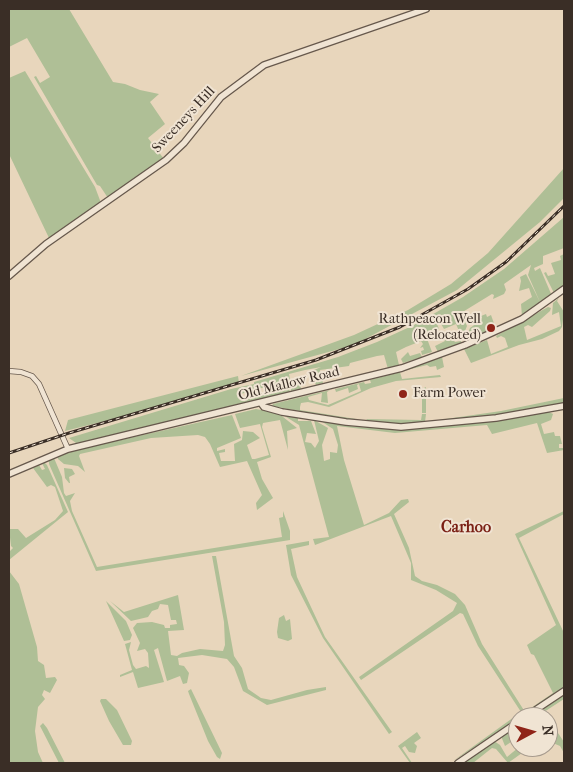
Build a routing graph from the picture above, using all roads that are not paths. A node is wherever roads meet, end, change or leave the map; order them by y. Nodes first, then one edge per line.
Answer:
1 (426, 9) edge
2 (9, 276) edge
3 (564, 289) edge
4 (9, 371) edge
5 (261, 403) junction
6 (564, 406) edge
7 (68, 449) junction
8 (9, 474) edge
9 (564, 691) edge
10 (540, 707) edge
11 (508, 729) edge
12 (458, 763) edge

1 - 2 street, Sweeneys Hill
3 - 5 street, Old Mallow Road
4 - 7 street
5 - 6 street
5 - 7 street, Old Mallow Road
7 - 8 street, Old Mallow Road
9 - 10 street
11 - 12 street

